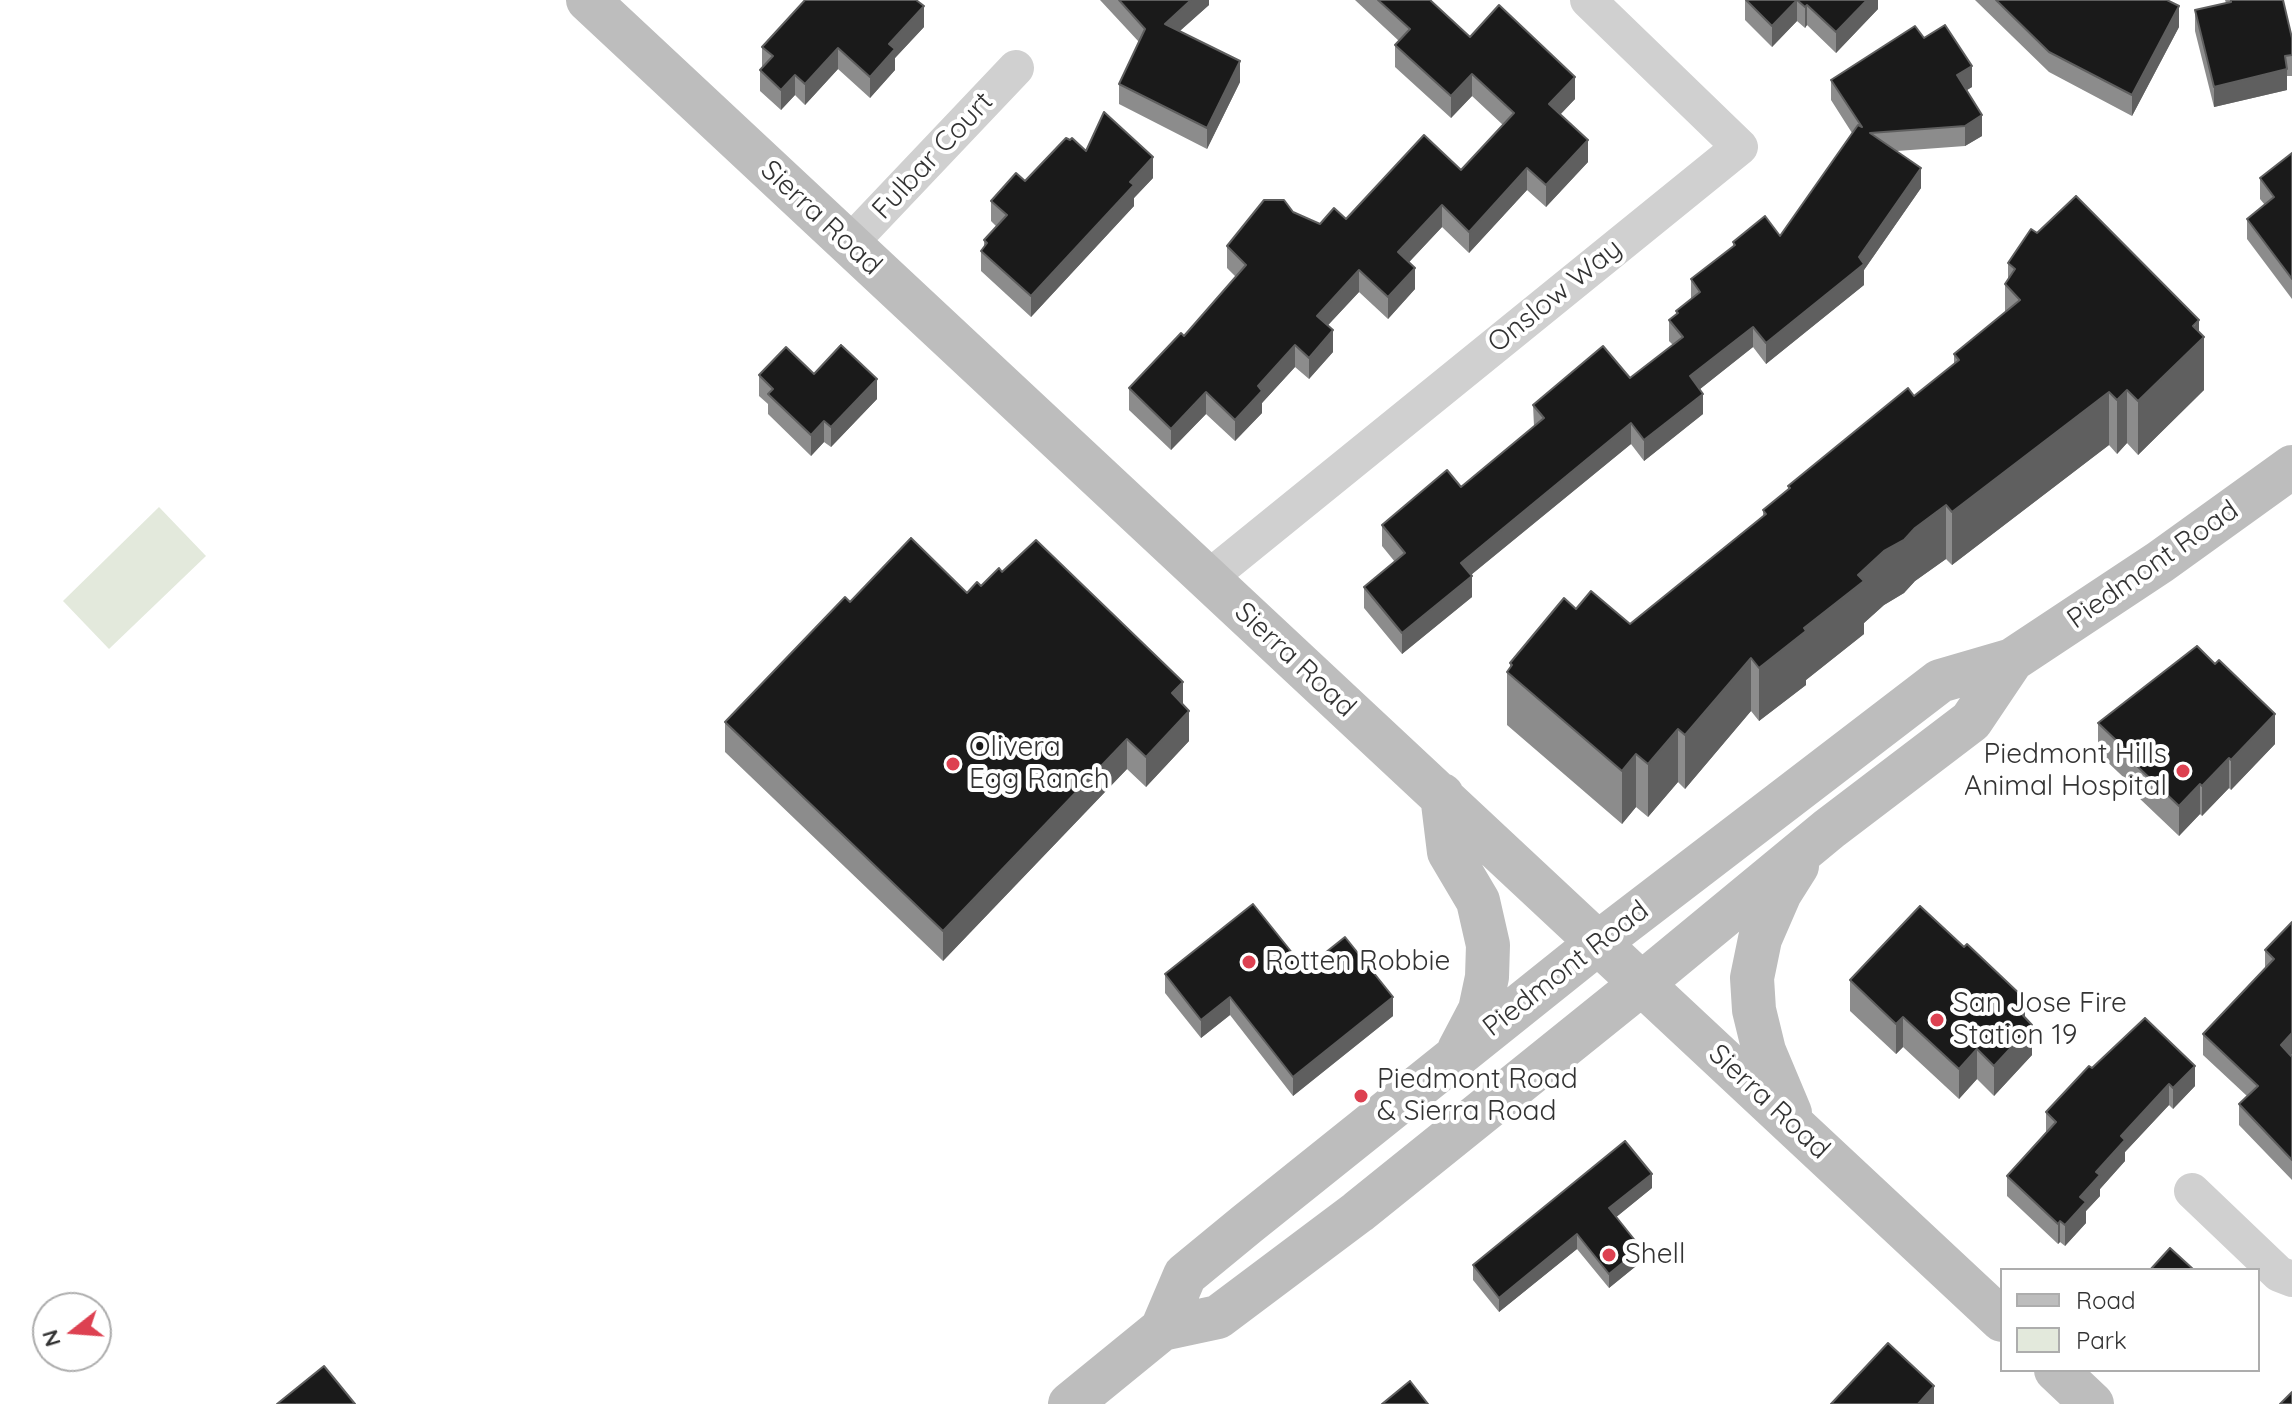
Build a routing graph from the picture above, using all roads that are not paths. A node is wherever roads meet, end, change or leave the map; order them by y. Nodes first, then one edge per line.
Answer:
1 (588, 0) edge
2 (1588, 0) edge
3 (1016, 68) dead end
4 (849, 244) junction
5 (2292, 467) edge
6 (1207, 579) junction
7 (2012, 660) junction
8 (1442, 795) junction
9 (1812, 843) junction
10 (1598, 943) junction
11 (1640, 985) junction
12 (1455, 1057) junction
13 (1796, 1126) junction
14 (2192, 1191) dead end
15 (2292, 1279) edge
16 (2000, 1318) edge
17 (1162, 1329) junction
18 (2058, 1372) edge
19 (1070, 1404) edge
20 (2092, 1404) edge

1 - 4 main road, Sierra Road
2 - 6 street, Onslow Way
3 - 4 street, Fulbar Court
4 - 6 main road, Sierra Road
5 - 7 main road, Piedmont Road
6 - 8 main road, Sierra Road
7 - 9 main road, Piedmont Road
7 - 10 main road, Piedmont Road
8 - 10 main road, Sierra Road
8 - 12 main road
9 - 11 main road, Piedmont Road
9 - 13 main road
10 - 11 main road, Sierra Road
10 - 12 main road, Piedmont Road
11 - 13 main road, Sierra Road
11 - 17 main road, Piedmont Road
12 - 17 main road, Piedmont Road
13 - 16 main road, Sierra Road
14 - 15 street
17 - 19 main road, Piedmont Road
18 - 20 main road

